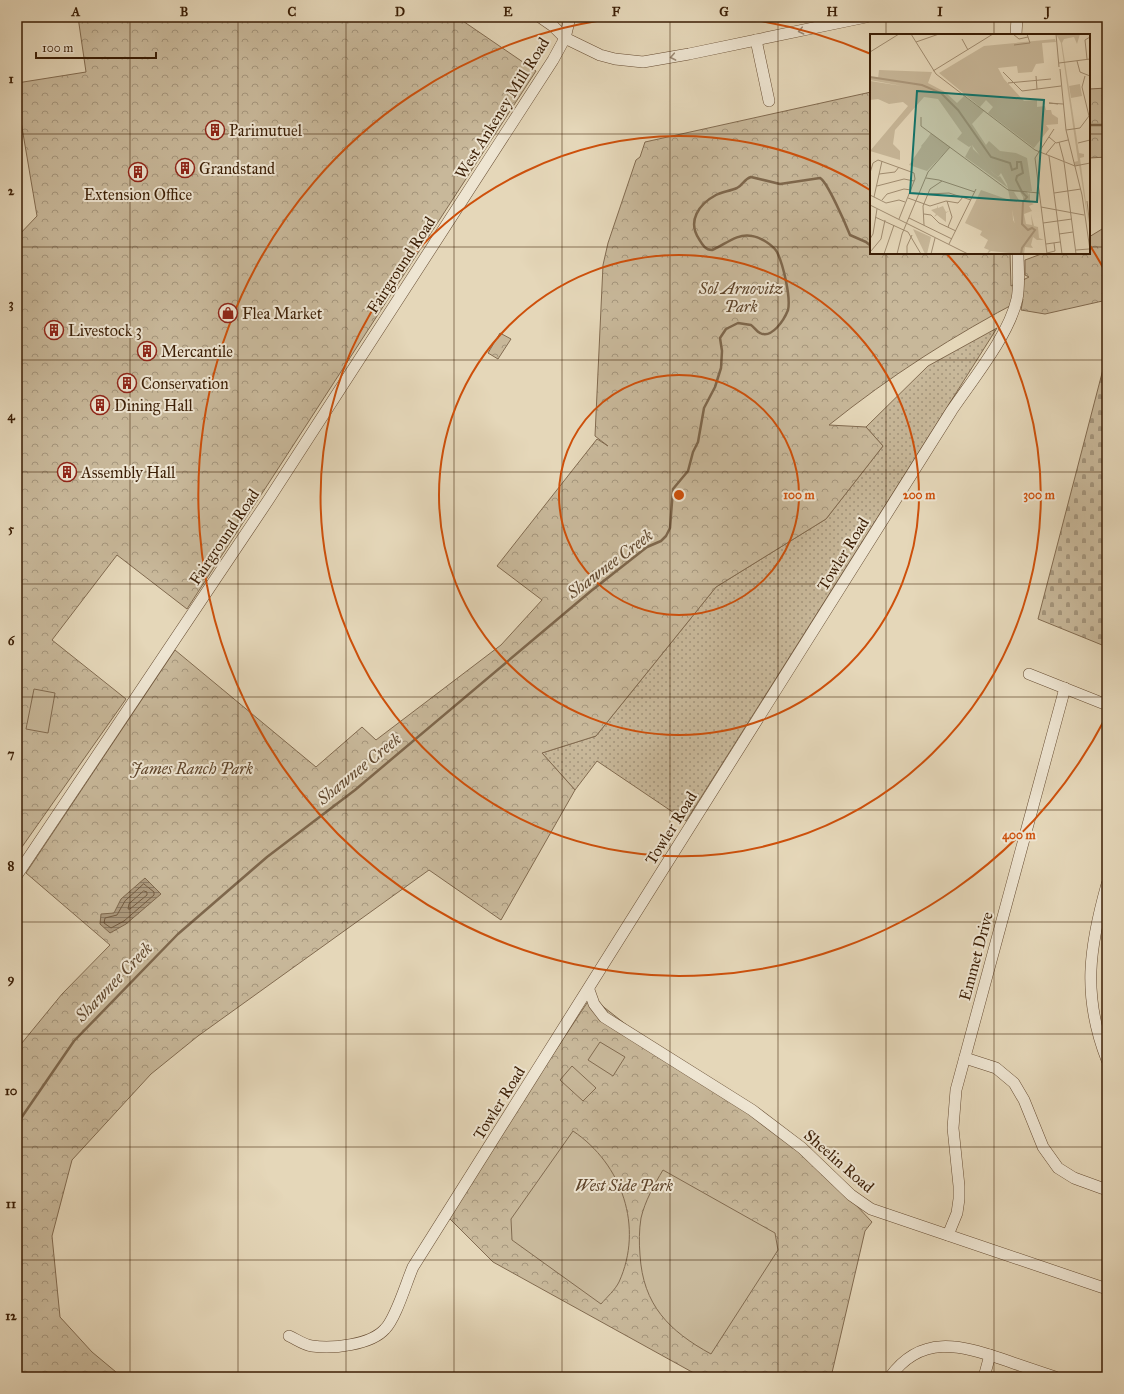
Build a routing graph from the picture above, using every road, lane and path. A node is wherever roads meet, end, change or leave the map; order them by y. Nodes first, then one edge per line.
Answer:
1 (540, 17) edge
2 (570, 17) edge
3 (866, 17) edge
4 (1017, 17) edge
5 (1016, 34) edge
6 (565, 38) junction
7 (756, 40) junction
8 (769, 101) dead end
9 (454, 213) joint
10 (1018, 254) edge
11 (1028, 674) dead end
12 (1065, 688) junction
13 (1107, 705) edge
14 (17, 875) edge
15 (1107, 884) edge
16 (589, 990) junction
17 (965, 1058) junction
18 (1107, 1060) edge
19 (1107, 1190) edge
20 (948, 1235) junction
21 (1107, 1289) edge
22 (289, 1336) dead end
23 (990, 1355) junction
24 (890, 1377) edge
25 (984, 1377) edge
26 (1055, 1377) edge

1 - 6 street
2 - 6 street, West Ankeney Mill Road
3 -> 7 street
4 - 5 street
7 -> 6 street
6 - 9 street, West Ankeney Mill Road
7 - 8 street
9 - 14 street, Fairground Road
10 - 16 street, Towler Road
11 - 12 street
12 - 13 street
12 - 17 street, Emmet Drive
15 - 18 street
16 - 20 street, Sheelin Road
16 - 22 street, Towler Road
17 - 19 street
17 - 20 street, Emmet Drive
20 - 21 street, Sheelin Road
23 - 24 street
23 - 25 street
23 - 26 street

